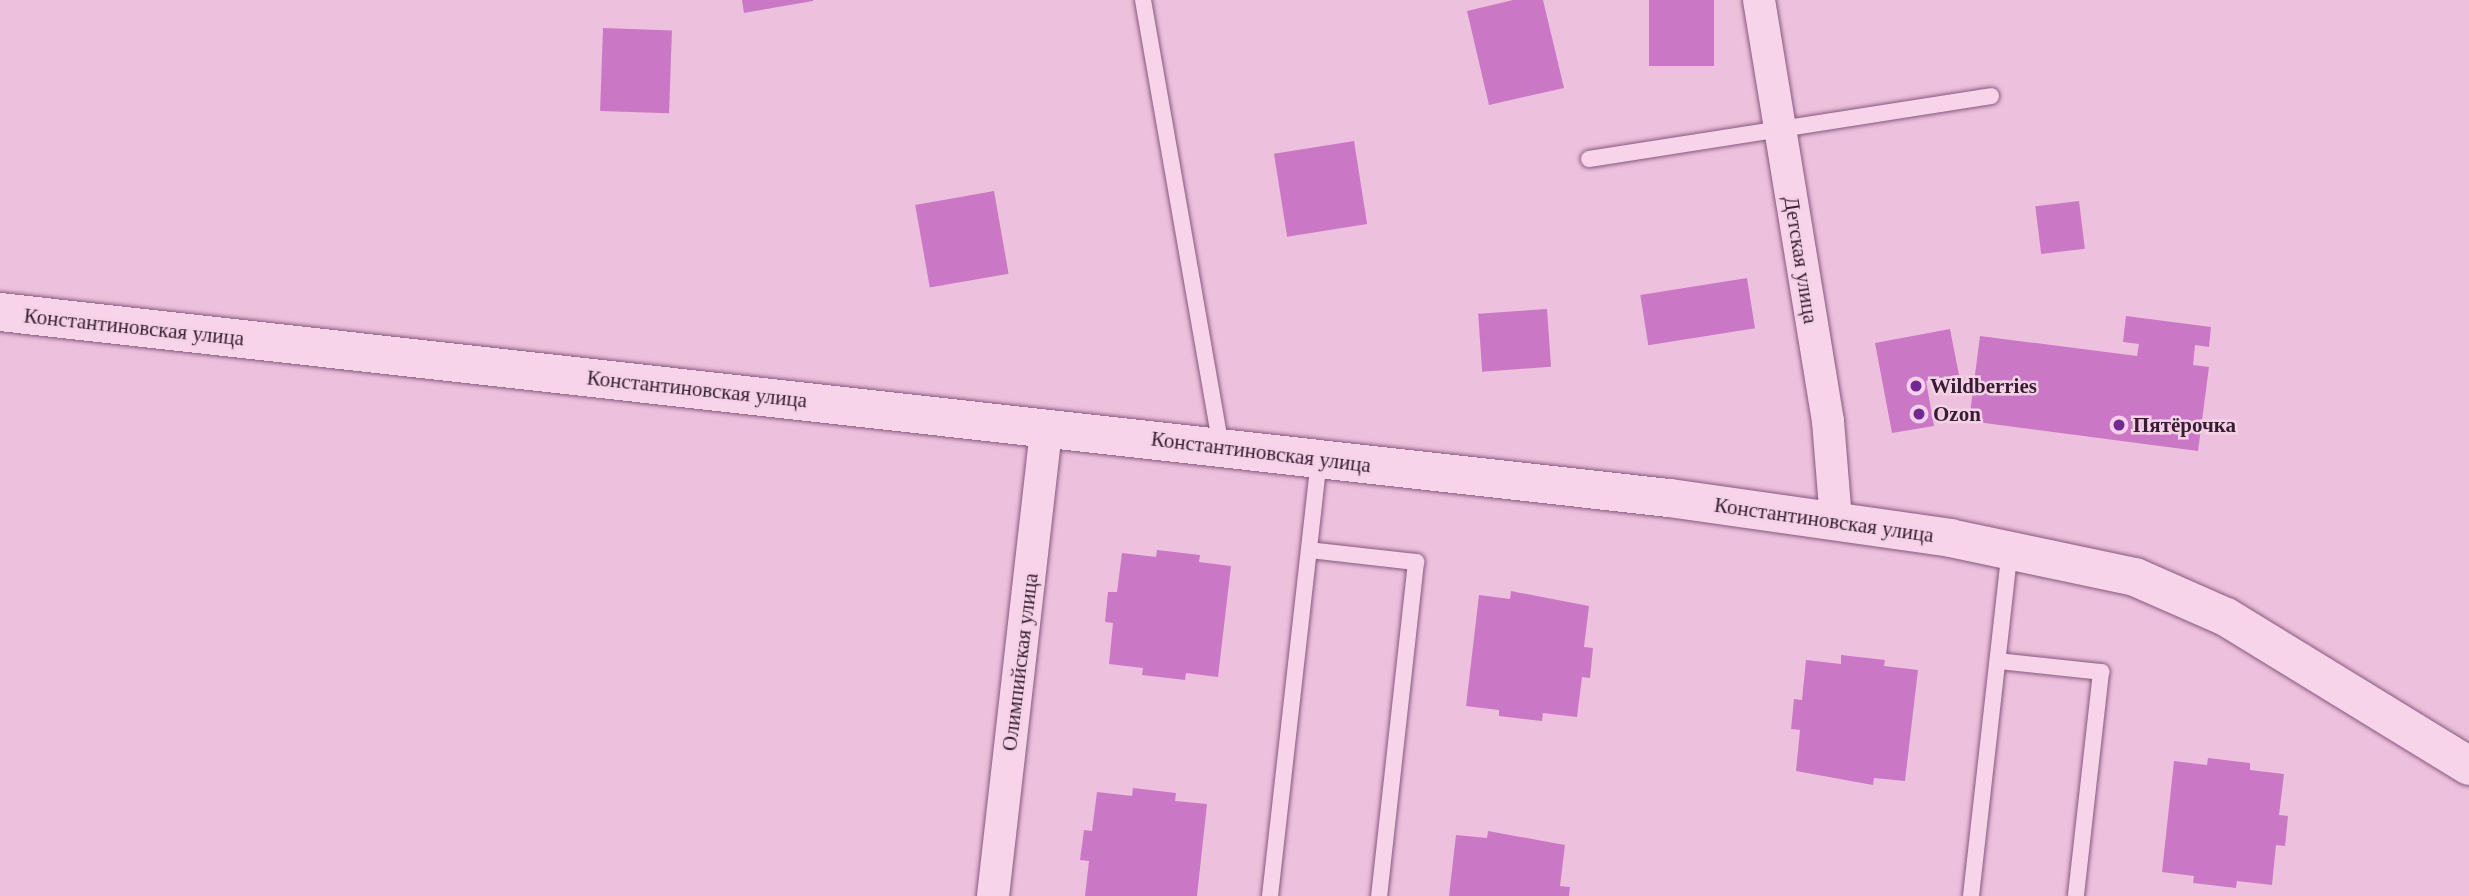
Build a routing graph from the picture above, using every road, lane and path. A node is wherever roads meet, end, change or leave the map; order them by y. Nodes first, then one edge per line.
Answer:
1 (1143, 0) edge
2 (1759, 0) edge
3 (1991, 96) dead end
4 (1780, 129) junction
5 (1588, 159) dead end
6 (0, 312) edge
7 (1046, 428) junction
8 (1221, 447) junction
9 (1319, 460) junction
10 (1836, 520) junction
11 (1309, 550) junction
12 (2010, 550) junction
13 (1998, 661) junction
14 (2469, 766) edge
15 (993, 896) edge
16 (1270, 896) edge
17 (1378, 896) edge
18 (1971, 896) edge
19 (2076, 896) edge

1 - 8 lane
2 - 4 street, Детская улица
3 - 4 lane
4 - 5 lane
4 - 10 street, Детская улица
6 - 7 street, Константиновская улица
7 - 8 street, Константиновская улица
7 - 15 street, Олимпийская улица
8 - 9 street, Константиновская улица
9 - 10 street, Константиновская улица
9 - 11 lane
10 - 12 street, Константиновская улица
11 - 16 lane
11 - 17 lane
12 - 13 lane
12 - 14 street, Константиновская улица
13 - 18 lane
13 - 19 lane

